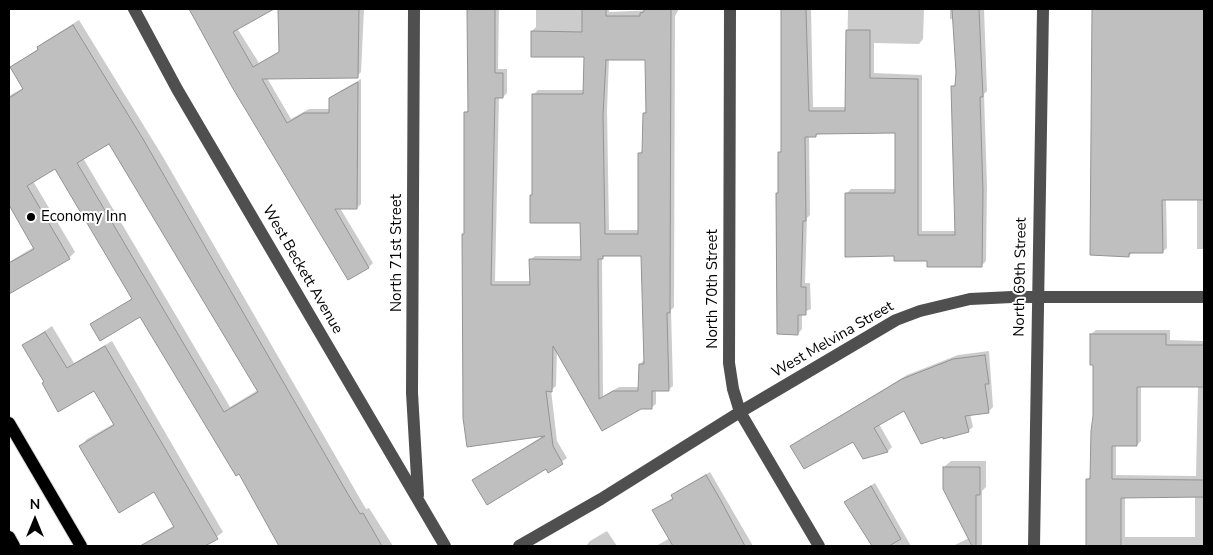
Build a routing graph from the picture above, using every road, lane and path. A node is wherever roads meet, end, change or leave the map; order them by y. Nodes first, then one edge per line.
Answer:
1 (134, 9) edge
2 (414, 9) edge
3 (730, 9) edge
4 (1043, 9) edge
5 (1036, 296) junction
6 (1204, 297) edge
7 (740, 412) junction
8 (9, 422) edge
9 (418, 498) junction
10 (9, 537) edge
11 (14, 546) edge
12 (81, 546) edge
13 (445, 546) edge
14 (519, 546) edge
15 (819, 546) edge
16 (1034, 546) edge

1 - 9 street, West Beckett Avenue
2 - 9 street, North 71st Street
3 - 7 street, North 70th Street
4 - 5 street, North 69th Street
5 - 6 street, West Melvina Street
5 - 7 street, West Melvina Street
5 - 16 street, North 69th Street
7 - 14 street, West Melvina Street
7 - 15 street, North 70th Street
8 - 12 main road
9 - 13 street, West Beckett Avenue
10 - 11 main road

